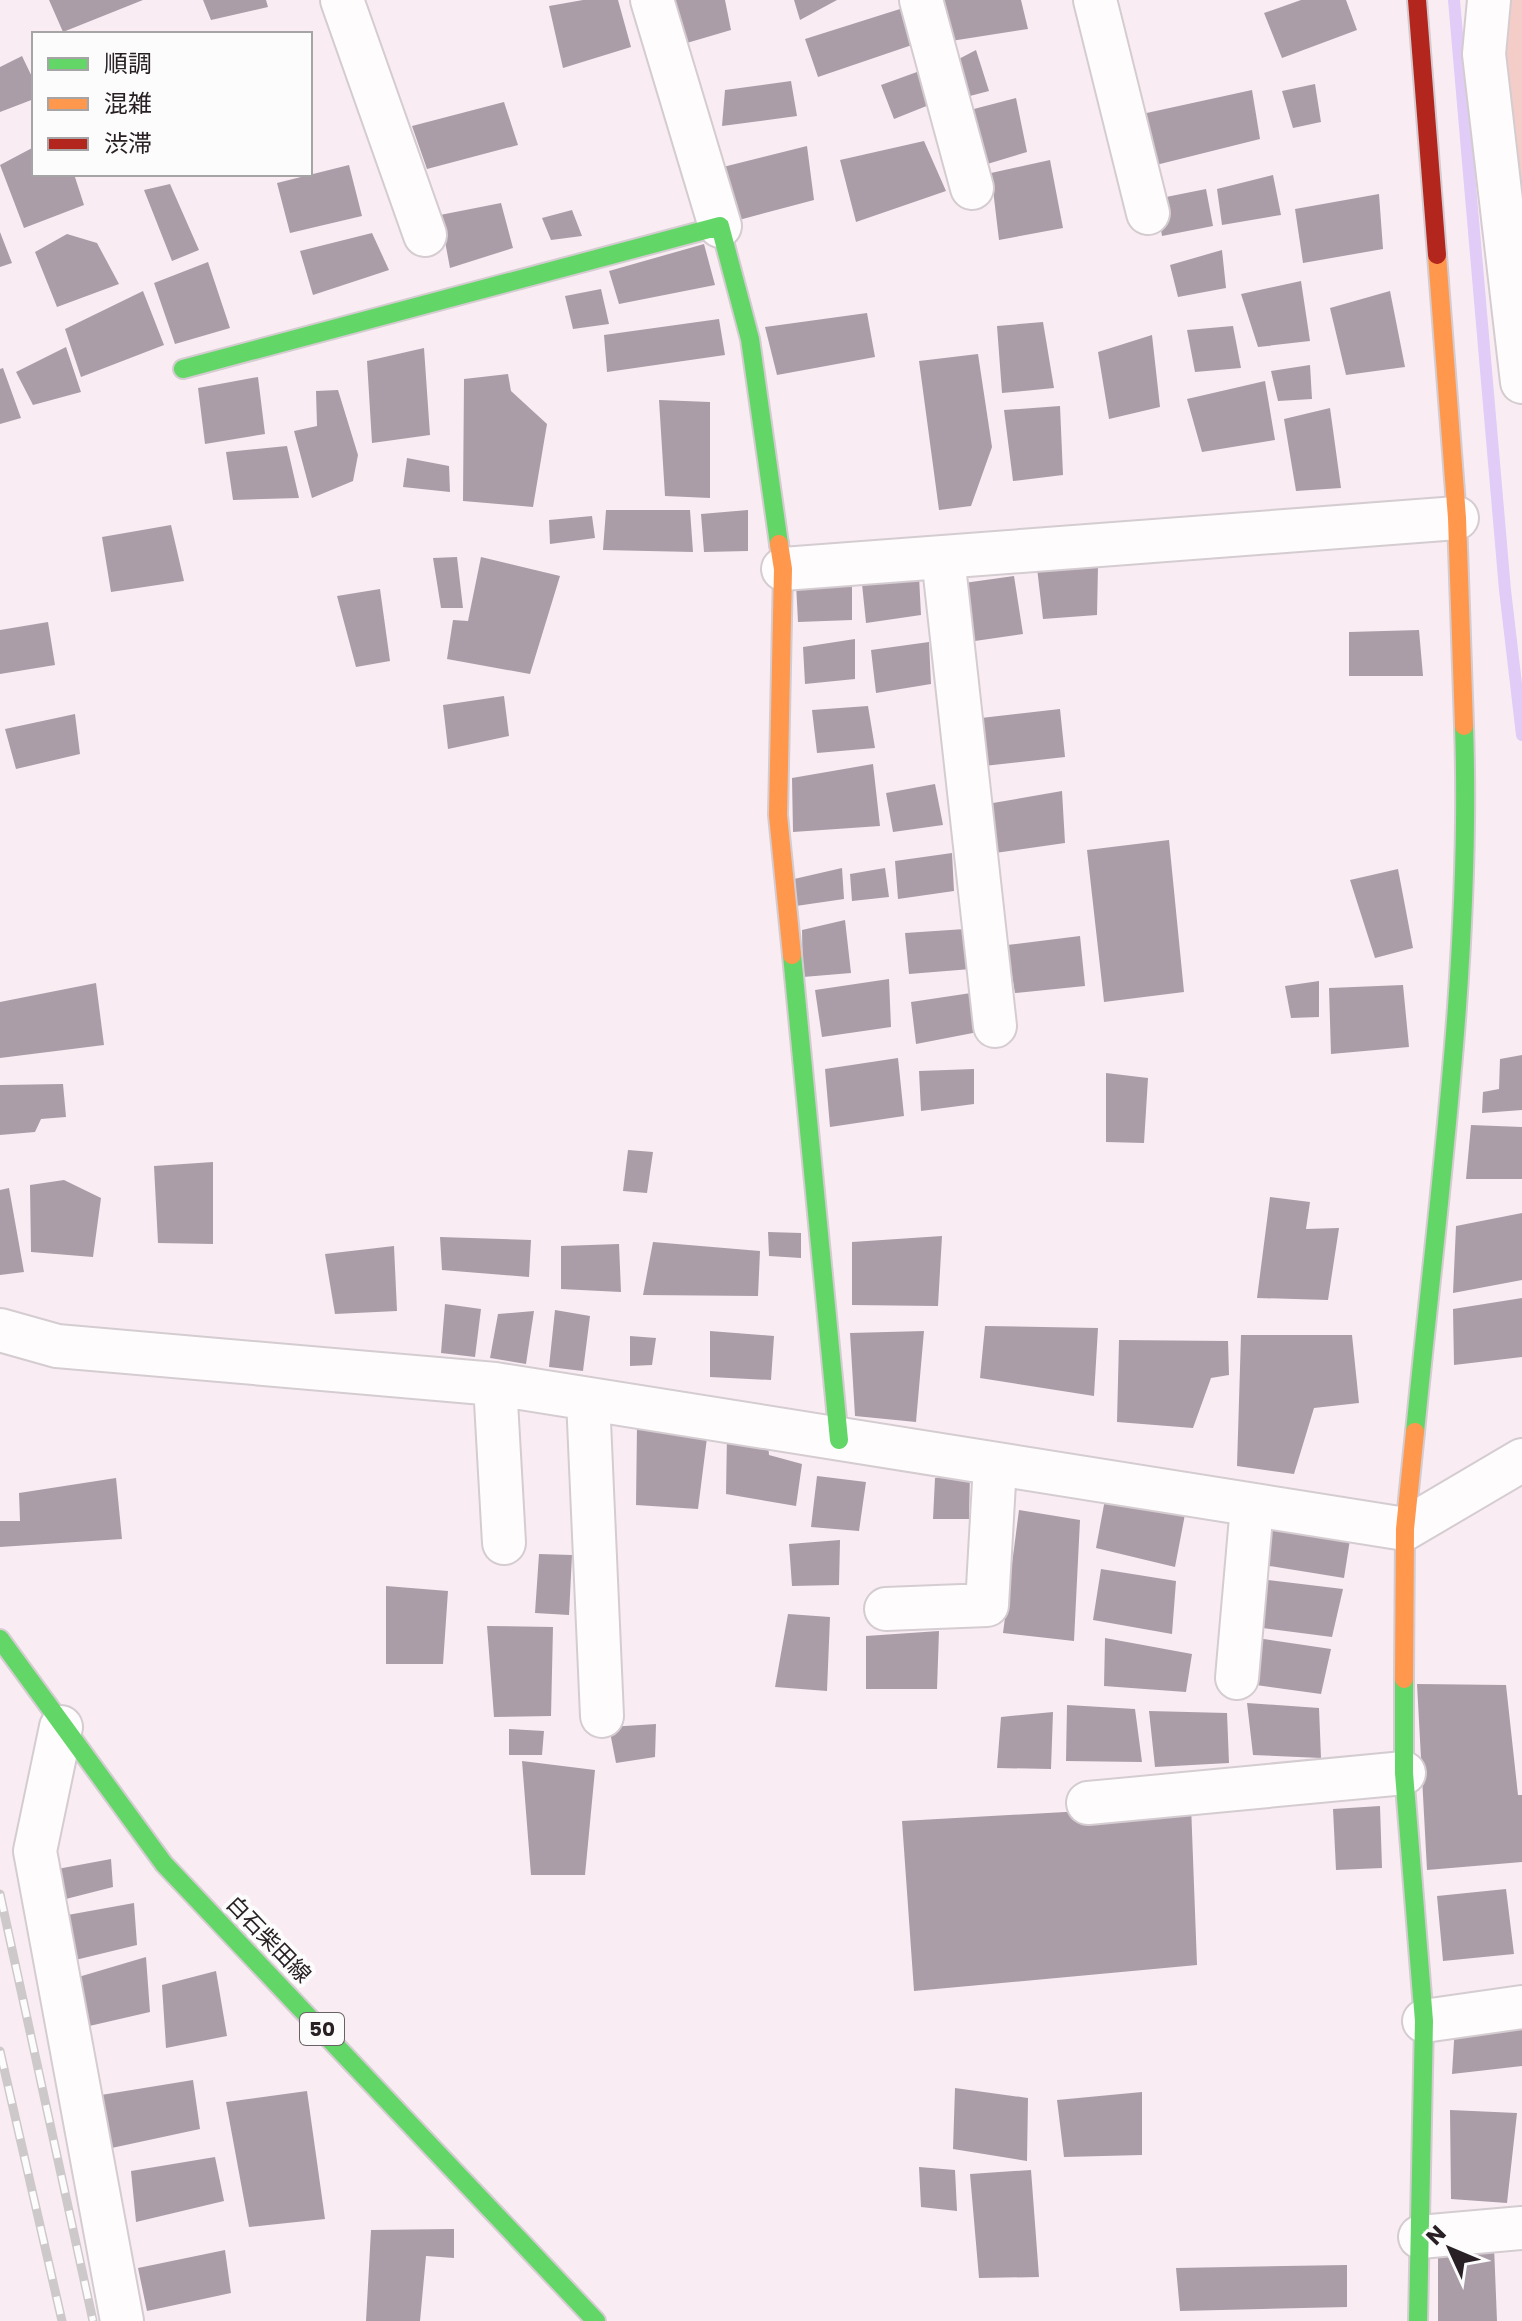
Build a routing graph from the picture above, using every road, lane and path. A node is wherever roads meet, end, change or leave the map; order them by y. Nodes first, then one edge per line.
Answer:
1 (342, 0) edge
2 (652, 0) edge
3 (921, 0) edge
4 (1095, 0) edge
5 (1417, 0) edge
6 (1489, 0) edge
7 (972, 188) dead end
8 (1148, 213) dead end
9 (720, 226) junction
10 (425, 235) dead end
11 (183, 369) dead end
12 (1522, 382) edge
13 (1457, 518) junction
14 (943, 557) junction
15 (783, 569) junction
16 (995, 1026) dead end
17 (0, 1330) edge
18 (495, 1384) junction
19 (588, 1399) junction
20 (839, 1440) junction
21 (1522, 1460) edge
22 (995, 1465) junction
23 (1252, 1506) junction
24 (1405, 1529) junction
25 (504, 1543) dead end
26 (886, 1609) dead end
27 (0, 1639) edge
28 (1237, 1678) dead end
29 (602, 1716) dead end
30 (61, 1727) junction
31 (1404, 1773) junction
32 (1088, 1803) dead end
33 (1522, 2007) edge
34 (1424, 2021) junction
35 (1522, 2228) edge
36 (1420, 2237) junction
37 (122, 2321) edge
38 (596, 2321) edge
39 (1418, 2321) edge

1 - 10 street
2 - 9 street
3 - 7 street
4 - 8 street
5 - 13 street
6 - 12 street
9 - 11 street
9 - 15 street
13 - 14 street
13 - 24 street
14 - 15 street
14 - 16 street
15 - 20 street
17 - 18 street
18 - 19 street
18 - 25 street
19 - 20 street
19 - 29 street
20 - 22 street
21 - 24 street
22 - 23 street
22 - 26 street
23 - 24 street
23 - 28 street
24 - 31 street
27 - 30 street, 白石柴田線 / 50
30 - 37 street
30 - 38 street, 白石柴田線 / 50
31 - 32 street
31 - 34 street
33 - 34 street
34 - 36 street
35 - 36 street
36 - 39 street

